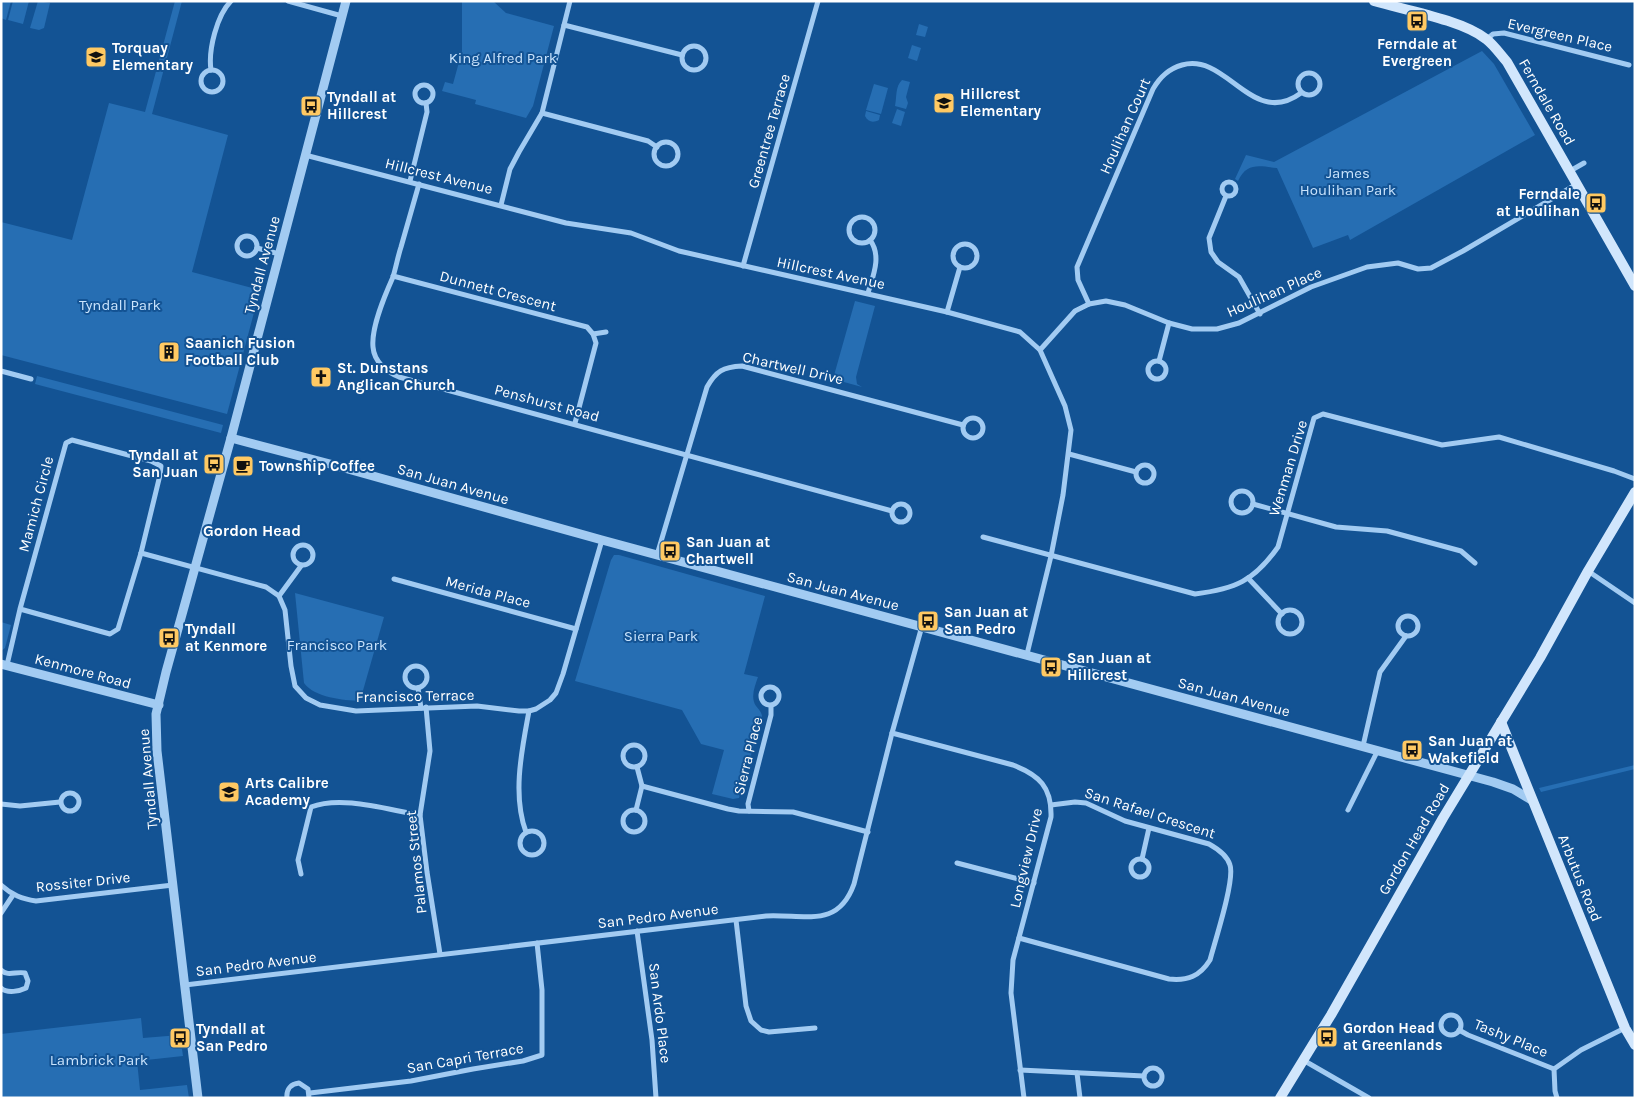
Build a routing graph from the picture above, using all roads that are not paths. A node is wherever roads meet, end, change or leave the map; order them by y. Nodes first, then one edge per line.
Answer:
1 (231, 1) edge
2 (288, 1) edge
3 (346, 1) edge
4 (570, 1) edge
5 (818, 1) edge
6 (1374, 1) edge
7 (342, 16) junction
8 (564, 25) junction
9 (1487, 39) junction
10 (682, 55) junction
11 (1629, 65) dead end
12 (211, 70) junction
13 (1301, 93) junction
14 (426, 103) dead end
15 (542, 113) junction
16 (657, 147) junction
17 (305, 155) junction
18 (1584, 163) dead end
19 (1570, 171) junction
20 (410, 181) junction
21 (419, 184) junction
22 (1577, 184) junction
23 (1226, 196) dead end
24 (501, 205) junction
25 (870, 240) junction
26 (257, 248) dead end
27 (279, 254) junction
28 (743, 266) junction
29 (960, 267) junction
30 (393, 276) junction
31 (1635, 286) edge
32 (868, 293) junction
33 (1089, 304) junction
34 (947, 312) junction
35 (1260, 314) junction
36 (1169, 324) junction
37 (606, 332) dead end
38 (593, 334) junction
39 (1040, 350) junction
40 (1159, 361) dead end
41 (1, 371) edge
42 (31, 379) dead end
43 (575, 423) junction
44 (963, 426) dead end
45 (231, 438) junction
46 (686, 454) junction
47 (1069, 454) junction
48 (1136, 472) dead end
49 (1635, 479) edge
50 (1635, 492) edge
51 (1253, 504) junction
52 (892, 511) dead end
53 (1288, 514) junction
54 (983, 537) dead end
55 (602, 540) junction
56 (141, 553) junction
57 (657, 555) junction
58 (1051, 556) junction
59 (1475, 563) dead end
60 (301, 566) junction
61 (196, 567) junction
62 (1588, 571) junction
63 (1248, 578) junction
64 (394, 580) dead end
65 (279, 596) junction
66 (1635, 603) edge
67 (20, 609) junction
68 (1282, 614) junction
69 (922, 626) junction
70 (576, 629) junction
71 (1406, 636) dead end
72 (1027, 654) junction
73 (4, 664) edge
74 (418, 688) junction
75 (159, 704) junction
76 (771, 706) dead end
77 (424, 708) junction
78 (529, 711) junction
79 (1501, 722) junction
80 (892, 733) junction
81 (1363, 746) junction
82 (1378, 750) junction
83 (637, 767) junction
84 (1469, 776) junction
85 (642, 786) junction
86 (1533, 801) junction
87 (60, 802) dead end
88 (1, 804) edge
89 (1052, 806) junction
90 (636, 810) junction
91 (1348, 810) dead end
92 (748, 811) junction
93 (420, 815) junction
94 (1149, 828) junction
95 (526, 832) junction
96 (868, 832) junction
97 (1142, 859) dead end
98 (957, 863) dead end
99 (301, 874) dead end
100 (1034, 883) junction
101 (1, 885) edge
102 (173, 885) junction
103 (13, 895) junction
104 (1, 913) edge
105 (736, 920) junction
106 (637, 931) junction
107 (1019, 938) junction
108 (537, 943) junction
109 (440, 954) junction
110 (1, 970) edge
111 (185, 985) junction
112 (1, 988) edge
113 (815, 1028) dead end
114 (1626, 1028) junction
115 (1459, 1030) dead end
116 (1635, 1045) edge
117 (1303, 1059) junction
118 (1554, 1068) junction
119 (1020, 1070) junction
120 (1077, 1073) junction
121 (1144, 1076) dead end
122 (309, 1095) edge
123 (1024, 1097) edge
124 (198, 1098) edge
125 (287, 1098) edge
126 (656, 1098) edge
127 (1017, 1098) edge
128 (1080, 1098) edge
129 (1280, 1098) edge
130 (1369, 1098) edge
131 (1557, 1098) edge

1 - 12 street
2 - 7 street
3 - 7 street, Tyndall Avenue
4 - 8 street
5 - 28 street, Greentree Terrace
6 - 9 main road, Ferndale Road
7 - 17 street, Tyndall Avenue
8 - 10 street
8 - 15 street
9 - 11 street, Evergreen Place
9 - 19 main road, Ferndale Road
10 - 10 street
12 - 12 street
13 - 13 street, Houlihan Court
13 - 33 street, Houlihan Court
14 - 20 street
15 - 16 street
15 - 24 street
16 - 16 street
17 - 20 street, Hillcrest Avenue
17 - 27 street, Tyndall Avenue
18 - 19 street
19 - 22 main road, Ferndale Road
20 - 21 street, Hillcrest Avenue
21 - 24 street, Hillcrest Avenue
21 - 30 street, Penshurst Road
22 - 31 main road, Ferndale Road
22 - 35 street, Houlihan Place
23 - 35 street
24 - 28 street, Hillcrest Avenue
25 - 25 street
25 - 32 street
26 - 27 street
27 - 45 street, Tyndall Avenue
28 - 32 street, Hillcrest Avenue
29 - 29 street
29 - 34 street
30 - 38 street, Dunnett Crescent
30 - 43 street, Penshurst Road
32 - 34 street, Hillcrest Avenue
33 - 36 street, Houlihan Place
33 - 39 street
34 - 39 street, Hillcrest Avenue
35 - 36 street, Houlihan Place
36 - 40 street
37 - 38 street
38 - 43 street
39 - 47 street, Hillcrest Avenue
41 - 42 street
43 - 46 street, Penshurst Road
44 - 46 street, Chartwell Drive
45 - 55 street, San Juan Avenue
45 - 61 street, Tyndall Avenue
46 - 52 street, Penshurst Road
46 - 57 street, Chartwell Drive
47 - 48 street
47 - 58 street, Hillcrest Avenue
49 - 53 street, Wenman Drive
50 - 62 main road, Gordon Head Road
51 - 51 street
51 - 53 street
53 - 59 street
53 - 63 street, Wenman Drive
54 - 58 street, Wenman Drive
55 - 57 street, San Juan Avenue
55 - 70 street
56 - 61 street
56 - 67 street, Mamich Circle
56 - 67 street, Mamich Circle
57 - 69 street, San Juan Avenue
58 - 63 street, Wenman Drive
58 - 72 street, Hillcrest Avenue
60 - 60 street
60 - 65 street
61 - 65 street
61 - 75 street, Tyndall Avenue
62 - 66 street
62 - 79 main road, Gordon Head Road
63 - 68 street
64 - 70 street, Merida Place
65 - 77 street, Francisco Terrace
67 - 73 street, Mamich Circle
68 - 68 street
69 - 72 street, San Juan Avenue
69 - 80 street, San Pedro Avenue
70 - 78 street
71 - 81 street
72 - 81 street, San Juan Avenue
73 - 75 street, Kenmore Road
74 - 74 street
74 - 77 street, Palamos Street
75 - 102 street, Tyndall Avenue
76 - 92 street, Sierra Place
77 - 78 street, Francisco Terrace
77 - 93 street, Palamos Street
78 - 95 street
79 - 84 main road, Gordon Head Road
79 - 86 main road, Arbutus Road
80 - 89 street, Longview Drive
80 - 96 street, San Pedro Avenue
81 - 82 street, San Juan Avenue
82 - 84 street, San Juan Avenue
82 - 91 street
83 - 83 street
83 - 85 street
84 - 86 street, San Juan Avenue
84 - 117 main road, Gordon Head Road
85 - 90 street
85 - 92 street
86 - 114 main road, Arbutus Road
87 - 88 street
89 - 94 street, San Rafael Crescent
89 - 100 street, Longview Drive
90 - 90 street
92 - 96 street
93 - 99 street
93 - 109 street, Palamos Street
94 - 97 street
94 - 107 street, San Rafael Crescent
95 - 95 street
96 - 105 street, San Pedro Avenue
98 - 100 street
100 - 107 street, Longview Drive
101 - 103 street, Rossiter Drive
102 - 103 street, Rossiter Drive
102 - 111 street, Tyndall Avenue
103 - 104 street
105 - 106 street, San Pedro Avenue
105 - 113 street
106 - 108 street, San Pedro Avenue
106 - 126 street, San Ardo Place
107 - 119 street, Longview Drive
108 - 109 street, San Pedro Avenue
108 - 122 street, San Capri Terrace
109 - 111 street, San Pedro Avenue
110 - 112 street
111 - 124 street, Tyndall Avenue
114 - 116 main road, Arbutus Road
114 - 118 street
115 - 118 street, Tashy Place
117 - 129 main road, Gordon Head Road
117 - 130 street
118 - 131 street
119 - 120 street
119 - 123 street, Longview Drive
120 - 121 street
120 - 128 street
122 - 125 street, San Capri Terrace
123 - 127 street

